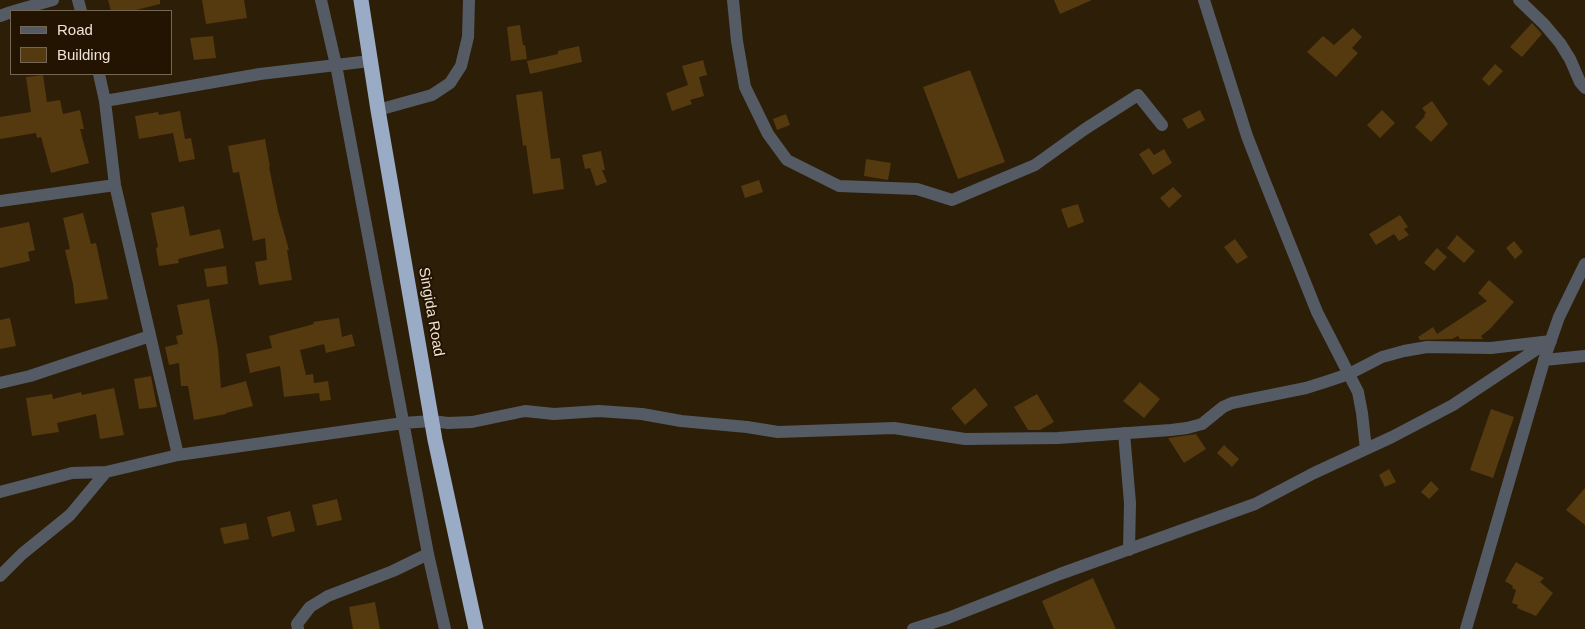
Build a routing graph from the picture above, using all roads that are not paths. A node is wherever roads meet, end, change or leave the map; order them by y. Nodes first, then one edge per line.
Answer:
1 (52, 0) edge
2 (321, 0) edge
3 (361, 0) edge
4 (469, 0) edge
5 (733, 0) edge
6 (1204, 0) edge
7 (1519, 0) edge
8 (20, 10) edge
9 (370, 61) junction
10 (336, 65) junction
11 (99, 75) edge
12 (1585, 88) edge
13 (105, 101) junction
14 (378, 110) junction
15 (1162, 125) dead end
16 (115, 184) junction
17 (0, 201) edge
18 (1585, 264) edge
19 (150, 336) junction
20 (1551, 341) junction
21 (1585, 356) edge
22 (1544, 360) junction
23 (1349, 374) junction
24 (0, 383) edge
25 (432, 421) junction
26 (403, 423) junction
27 (1124, 433) junction
28 (1366, 449) junction
29 (178, 454) junction
30 (106, 472) junction
31 (0, 492) edge
32 (1129, 550) junction
33 (428, 554) junction
34 (0, 576) edge
35 (298, 629) edge
36 (445, 629) edge
37 (476, 629) edge
38 (913, 629) edge
39 (1466, 629) edge

1 - 8 street
2 - 10 street
3 - 9 highway, Singida Road
4 - 14 street
5 - 15 street
6 - 23 street
7 - 12 street
9 - 10 street
9 - 14 highway, Singida Road
10 - 13 street
10 - 26 street
11 - 13 street
13 - 16 street
14 - 25 highway, Singida Road
16 - 17 street
16 - 19 street
18 - 20 street
19 - 24 street
19 - 29 street
20 - 22 street
20 - 23 street
20 - 28 street
21 - 22 street
22 - 39 street
23 - 27 street
23 - 28 street
25 - 26 street
25 - 27 street
25 - 37 highway, Singida Road
26 - 29 street
26 - 33 street
27 - 32 street
28 - 32 street
29 - 30 street
30 - 31 street
30 - 34 street
32 - 38 street
33 - 35 street
33 - 36 street

